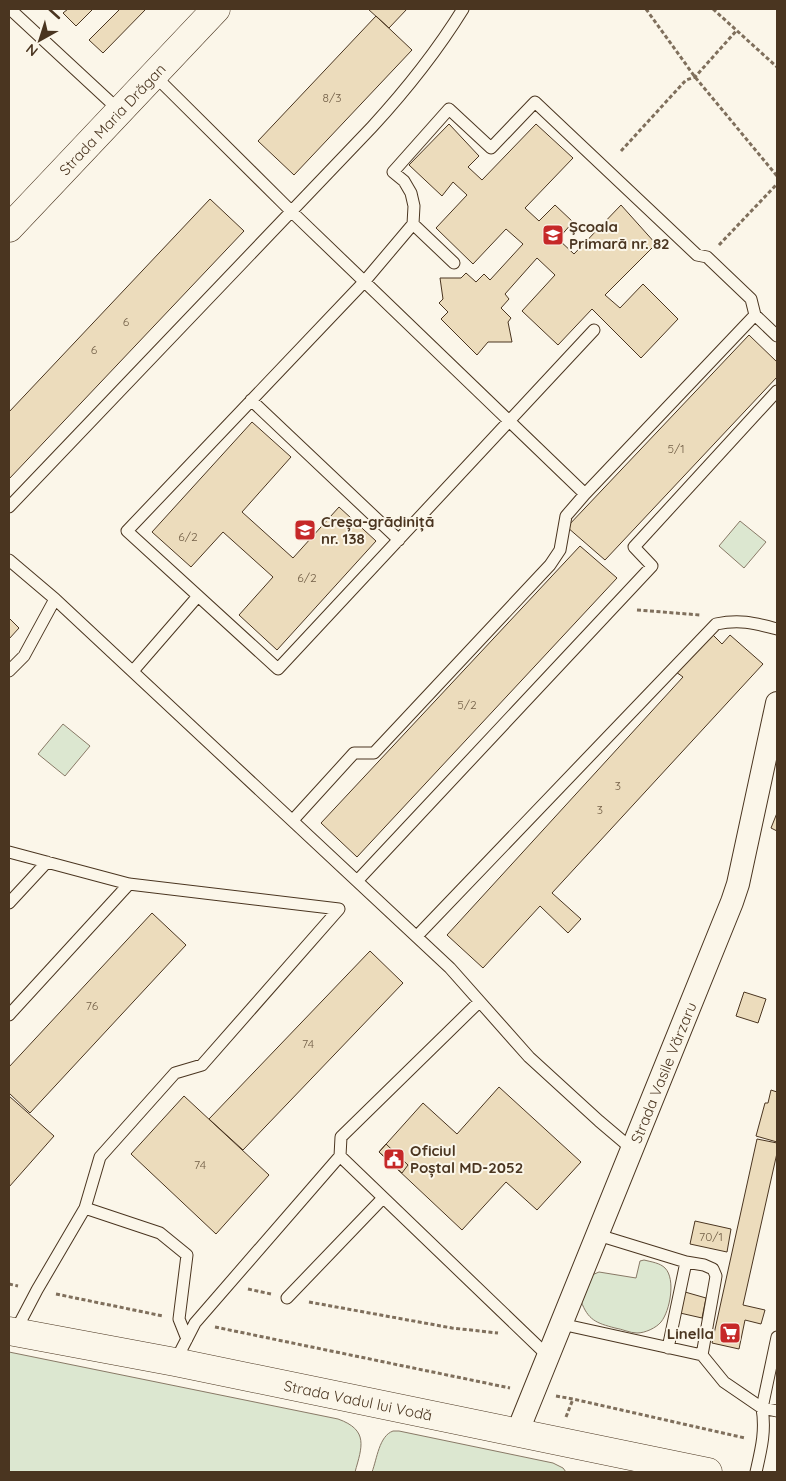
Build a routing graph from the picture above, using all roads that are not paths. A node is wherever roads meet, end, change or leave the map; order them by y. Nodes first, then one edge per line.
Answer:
1 (10, 9) edge
2 (216, 9) edge
3 (463, 9) edge
4 (154, 75) junction
5 (120, 110) junction
6 (292, 212) junction
7 (413, 224) junction
8 (9, 228) edge
9 (454, 263) dead end
10 (364, 282) junction
11 (755, 315) junction
12 (594, 330) dead end
13 (777, 336) edge
14 (777, 391) edge
15 (251, 400) junction
16 (509, 421) junction
17 (585, 494) junction
18 (9, 507) edge
19 (399, 540) junction
20 (9, 560) edge
21 (198, 596) junction
22 (55, 599) junction
23 (777, 629) edge
24 (9, 671) edge
25 (132, 671) junction
26 (777, 703) edge
27 (293, 820) junction
28 (9, 852) edge
29 (47, 862) junction
30 (358, 880) junction
31 (130, 884) junction
32 (9, 903) edge
33 (417, 936) junction
34 (479, 1002) junction
35 (9, 1015) edge
36 (632, 1148) junction
37 (340, 1156) junction
38 (383, 1198) junction
39 (85, 1208) junction
40 (598, 1235) junction
41 (686, 1262) junction
42 (287, 1298) road end
43 (561, 1324) junction
44 (12, 1331) edge
45 (777, 1337) edge
46 (668, 1348) junction
47 (181, 1351) junction
48 (702, 1355) junction
49 (548, 1356) junction
50 (762, 1408) junction
51 (777, 1411) edge
52 (517, 1433) junction
53 (625, 1464) edge
54 (708, 1472) edge
55 (756, 1472) edge

1 - 5 lane
2 - 4 main road, Strada Maria Drăgan
3 - 6 lane
4 - 5 main road, Strada Maria Drăgan
4 - 6 lane
5 - 8 main road, Strada Maria Drăgan
6 - 10 lane
6 - 18 lane
7 - 9 lane
7 - 10 lane
7 - 11 lane
10 - 15 lane
10 - 16 lane
11 - 13 lane
11 - 17 lane
12 - 16 lane
14 - 30 lane
15 - 19 lane
15 - 21 lane
16 - 17 lane
16 - 19 lane
17 - 27 lane
19 - 21 lane
20 - 22 lane
21 - 25 lane
22 - 24 lane
22 - 25 lane
23 - 33 lane
25 - 27 lane
26 - 36 street, Strada Vasile Vărzaru
27 - 30 lane
28 - 29 lane
29 - 31 lane
29 - 32 lane
30 - 33 lane
31 - 35 lane
31 - 39 lane
33 - 34 lane
34 - 36 lane
34 - 37 lane
36 - 40 street, Strada Vasile Vărzaru
37 - 38 lane
37 - 47 lane
38 - 42 lane
38 - 49 lane
39 - 44 lane
39 - 47 lane
40 - 41 lane
40 - 43 street, Strada Vasile Vărzaru
41 - 46 lane
41 - 48 lane
43 - 46 lane
43 - 49 street, Strada Vasile Vărzaru
44 - 47 main road, Strada Vadul lui Vodă
45 - 50 lane
46 - 48 lane
47 - 52 main road, Strada Vadul lui Vodă
48 - 50 lane
49 - 52 street, Strada Vasile Vărzaru
50 - 51 lane
50 - 55 lane
52 - 53 main road, Strada Vadul lui Vodă
53 - 54 main road, Strada Vadul lui Vodă

